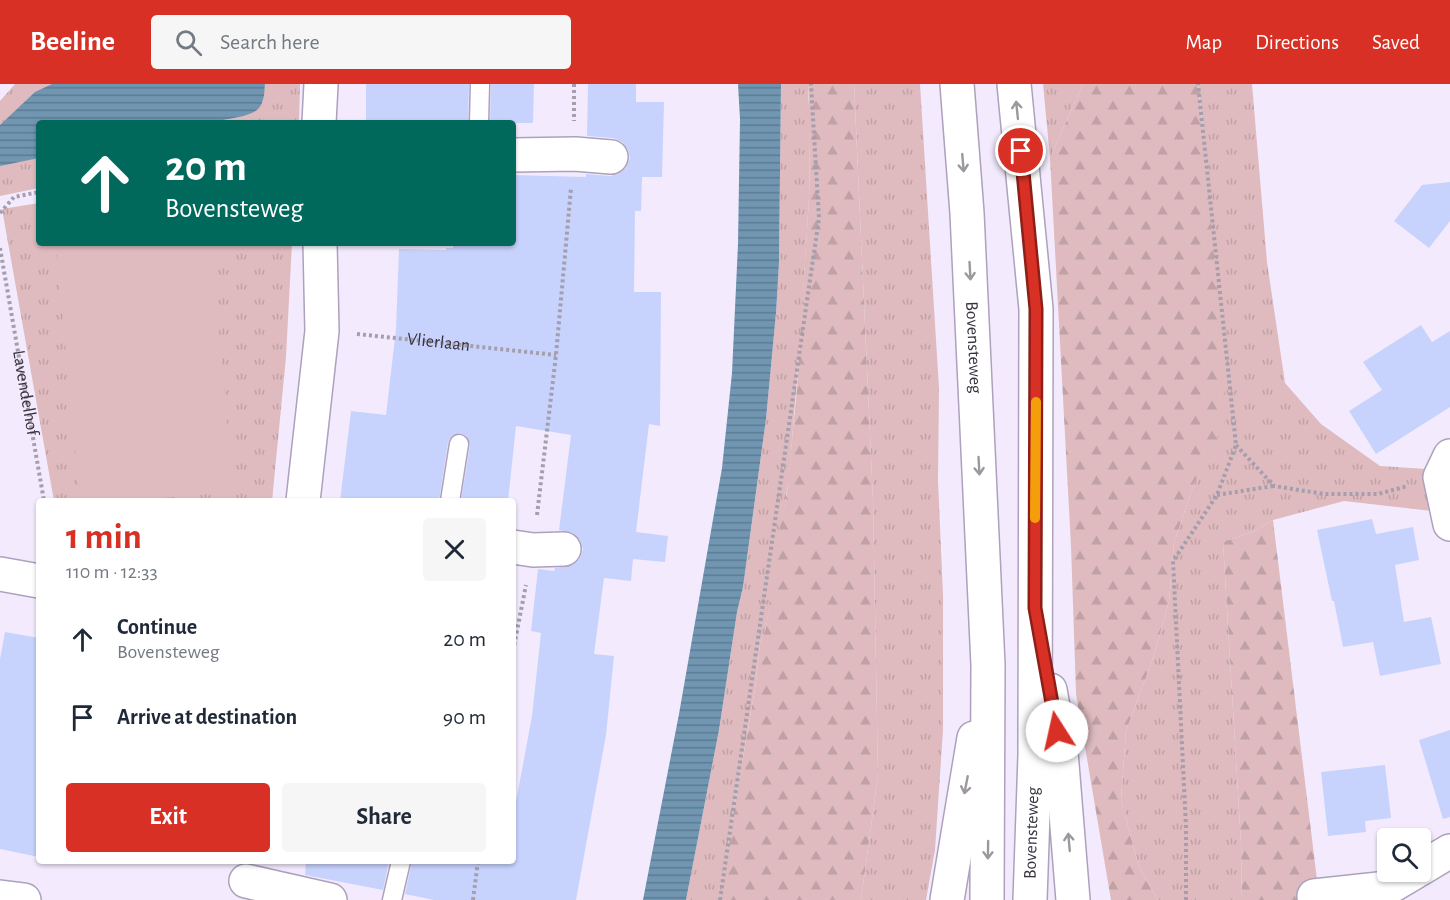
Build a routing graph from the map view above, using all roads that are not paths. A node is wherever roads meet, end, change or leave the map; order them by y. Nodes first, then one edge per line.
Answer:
1 (321, 84) edge
2 (480, 84) edge
3 (957, 84) edge
4 (1014, 84) edge
5 (319, 120) edge
6 (479, 120) edge
7 (516, 155) edge
8 (611, 157) dead end
9 (320, 246) edge
10 (459, 444) dead end
11 (1445, 467) edge
12 (303, 498) edge
13 (450, 498) edge
14 (1450, 524) edge
15 (0, 574) edge
16 (36, 580) edge
17 (1035, 608) junction
18 (988, 665) junction
19 (1450, 851) edge
20 (1431, 862) edge
21 (400, 864) edge
22 (246, 881) edge
23 (1398, 882) edge
24 (1314, 896) dead end
25 (0, 897) edge
26 (24, 900) edge
27 (330, 900) edge
28 (392, 900) edge
29 (947, 900) edge
30 (987, 900) edge
31 (1030, 900) edge
32 (1073, 900) edge

1 - 5 main road
2 - 6 lane
3 -> 18 main road, Bovensteweg
17 -> 4 main road, Bovensteweg
7 - 8 main road
9 - 12 main road
10 - 13 lane
11 - 14 main road
15 - 16 main road
17 - 31 main road, Bovensteweg
32 -> 17 main road
18 -> 29 main road
18 -> 30 main road, Bovensteweg
19 - 20 main road
21 - 28 lane
22 - 27 main road
23 - 24 main road
25 - 26 main road

